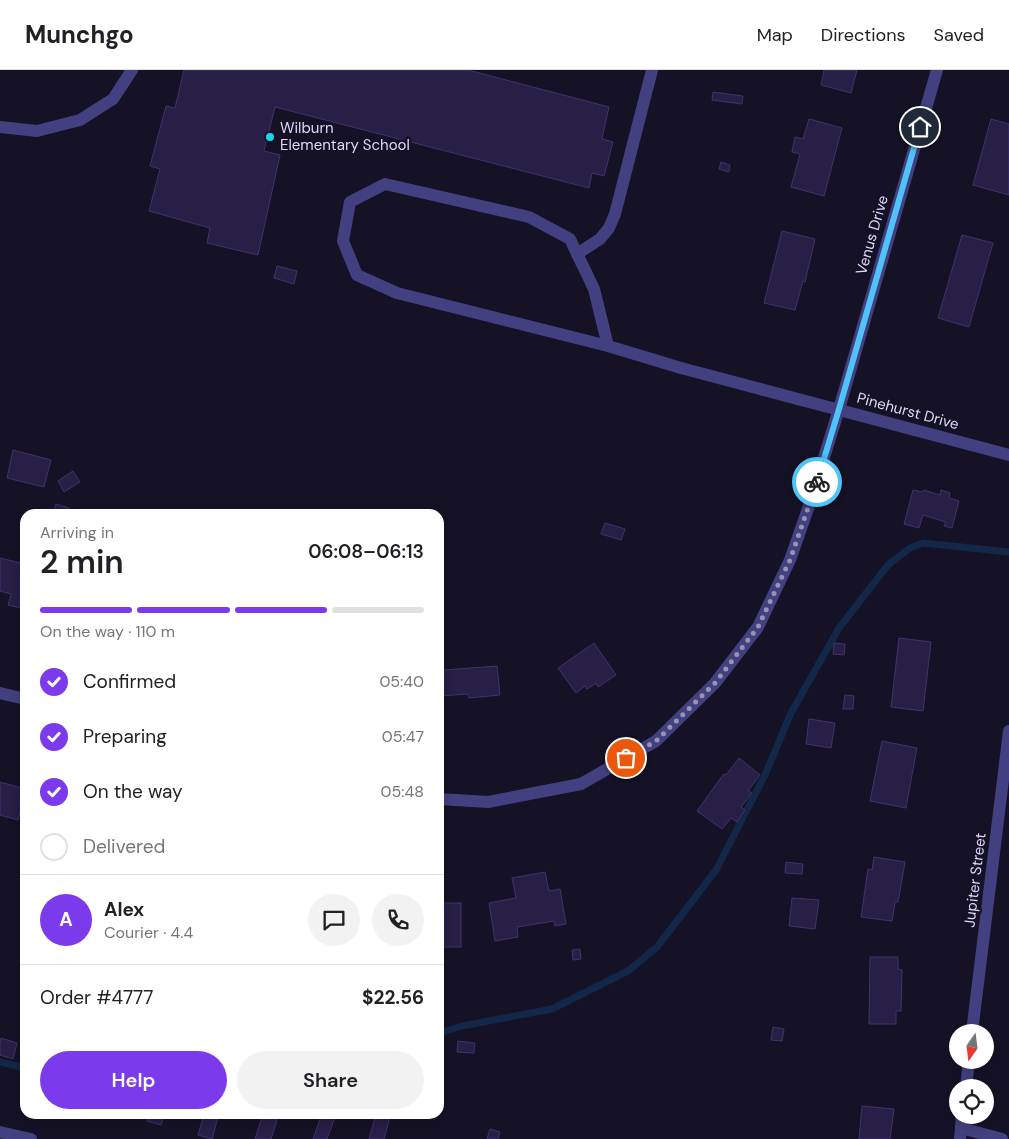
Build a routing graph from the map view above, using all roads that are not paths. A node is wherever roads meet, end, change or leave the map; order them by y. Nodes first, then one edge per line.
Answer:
1 (132, 70) edge
2 (652, 70) edge
3 (937, 70) edge
4 (0, 127) edge
5 (577, 254) junction
6 (608, 346) junction
7 (839, 409) junction
8 (1009, 455) edge
9 (0, 693) edge
10 (20, 698) edge
11 (1009, 731) edge
12 (444, 798) edge
13 (973, 1024) edge
14 (0, 1132) edge
15 (960, 1134) edge
16 (31, 1139) edge
17 (1002, 1139) edge

1 - 4 street
2 - 5 street
3 - 7 street, Venus Drive
5 - 6 street
5 - 6 street, Pinehurst Drive
6 - 7 street, Pinehurst Drive
7 - 8 street, Pinehurst Drive
7 - 12 street, Venus Drive
9 - 10 street
11 - 13 street, Jupiter Street
14 - 16 street
15 - 17 street

